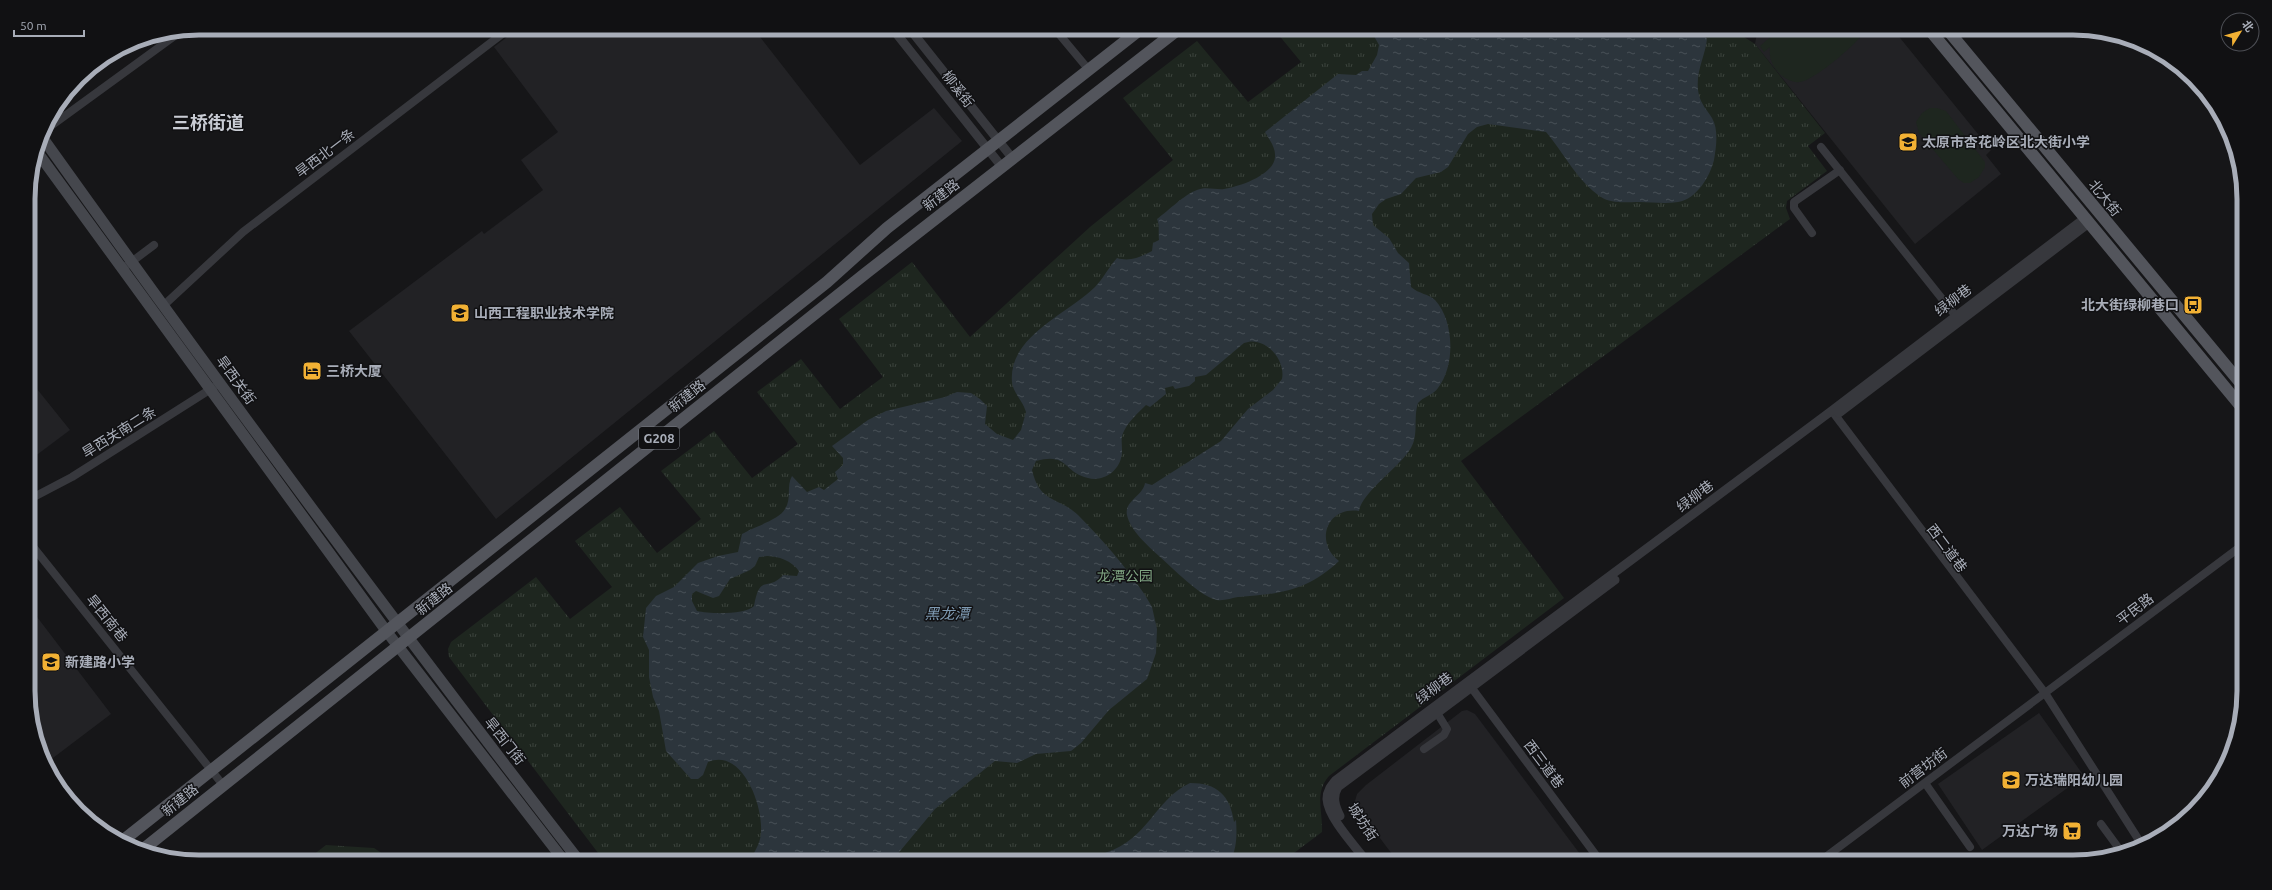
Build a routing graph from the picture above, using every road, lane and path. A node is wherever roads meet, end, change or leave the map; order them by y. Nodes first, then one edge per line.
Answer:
1 (501, 35) edge
2 (898, 35) edge
3 (915, 35) edge
4 (1060, 35) edge
5 (1133, 35) edge
6 (1171, 35) edge
7 (1934, 35) edge
8 (1952, 35) edge
9 (173, 37) edge
10 (1089, 70) junction
11 (53, 125) edge
12 (999, 140) junction
13 (45, 142) edge
14 (1821, 147) dead end
15 (988, 149) junction
16 (41, 157) edge
17 (1013, 158) junction
18 (1002, 167) junction
19 (1840, 170) junction
20 (2087, 220) junction
21 (1812, 233) dead end
22 (154, 245) dead end
23 (131, 262) junction
24 (122, 268) junction
25 (163, 306) junction
26 (1958, 319) junction
27 (2237, 379) edge
28 (219, 383) junction
29 (210, 390) junction
30 (2237, 402) edge
31 (1833, 414) junction
32 (35, 496) edge
33 (35, 549) edge
34 (2237, 549) edge
35 (2237, 556) edge
36 (398, 624) junction
37 (387, 632) junction
38 (408, 638) junction
39 (398, 646) junction
40 (1466, 685) junction
41 (2044, 695) junction
42 (1435, 709) junction
43 (1424, 749) dead end
44 (211, 770) junction
45 (223, 785) junction
46 (1926, 785) junction
47 (1331, 797) junction
48 (2101, 824) dead end
49 (126, 838) edge
50 (2140, 841) edge
51 (147, 846) edge
52 (1970, 847) dead end
53 (2119, 848) edge
54 (560, 855) edge
55 (575, 855) edge
56 (1362, 855) edge
57 (1368, 855) edge
58 (1591, 855) edge
59 (1597, 855) edge
60 (1829, 855) edge
61 (1835, 855) edge

1 - 25 street, 旱西北一条
2 - 15 street, 柳溪街
3 - 12 street, 柳溪街
4 - 10 street
5 - 10 main road, 新建路 / G208
6 - 17 main road, 新建路 / G208
7 - 20 main road
8 - 27 main road, 北大街
9 - 11 street
10 - 12 main road, 新建路 / G208
12 - 15 main road, 新建路 / G208
12 - 17 street, 柳溪街
13 - 23 main road, 旱西关街
14 - 19 street
15 - 18 street, 柳溪街
15 - 36 main road, 新建路 / G208
16 - 24 main road, 旱西关街
17 - 18 main road, 新建路 / G208
18 - 38 main road, 新建路 / G208
19 - 21 street
19 - 26 street
20 - 26 street, 绿柳巷
20 - 30 main road
22 - 23 street
23 - 24 street
23 - 25 main road, 旱西关街
24 - 29 main road, 旱西关街
25 - 28 main road, 旱西关街
26 - 31 street, 绿柳巷
28 - 29 street, 旱西关南二条
28 - 36 main road, 旱西关街
29 - 32 street, 旱西关南二条
29 - 37 main road, 旱西关街
31 - 40 street, 绿柳巷
31 - 41 street, 西二道巷
33 - 44 street, 旱西南巷
34 - 41 street, 平民路
35 - 41 street, 平民路
36 - 37 main road, 新建路 / G208
36 - 38 main road, 旱西关街
37 - 39 main road, 旱西关街
37 - 44 main road, 新建路 / G208
38 - 39 main road, 新建路 / G208
38 - 55 main road, 旱西门街
39 - 45 main road, 新建路 / G208
39 - 54 main road, 旱西门街
40 - 42 street, 绿柳巷
40 - 58 street, 西三道巷
40 - 59 street, 西三道巷
41 - 46 street, 前营坊街
41 - 50 street, 西二道巷
42 - 43 street
42 - 47 street, 绿柳巷
44 - 45 street, 旱西南巷
44 - 49 main road, 新建路 / G208
45 - 51 main road, 新建路 / G208
46 - 52 street
46 - 60 street, 前营坊街
46 - 61 street, 前营坊街
47 - 56 street, 城坊街
47 - 57 street, 城坊街
48 - 53 street

